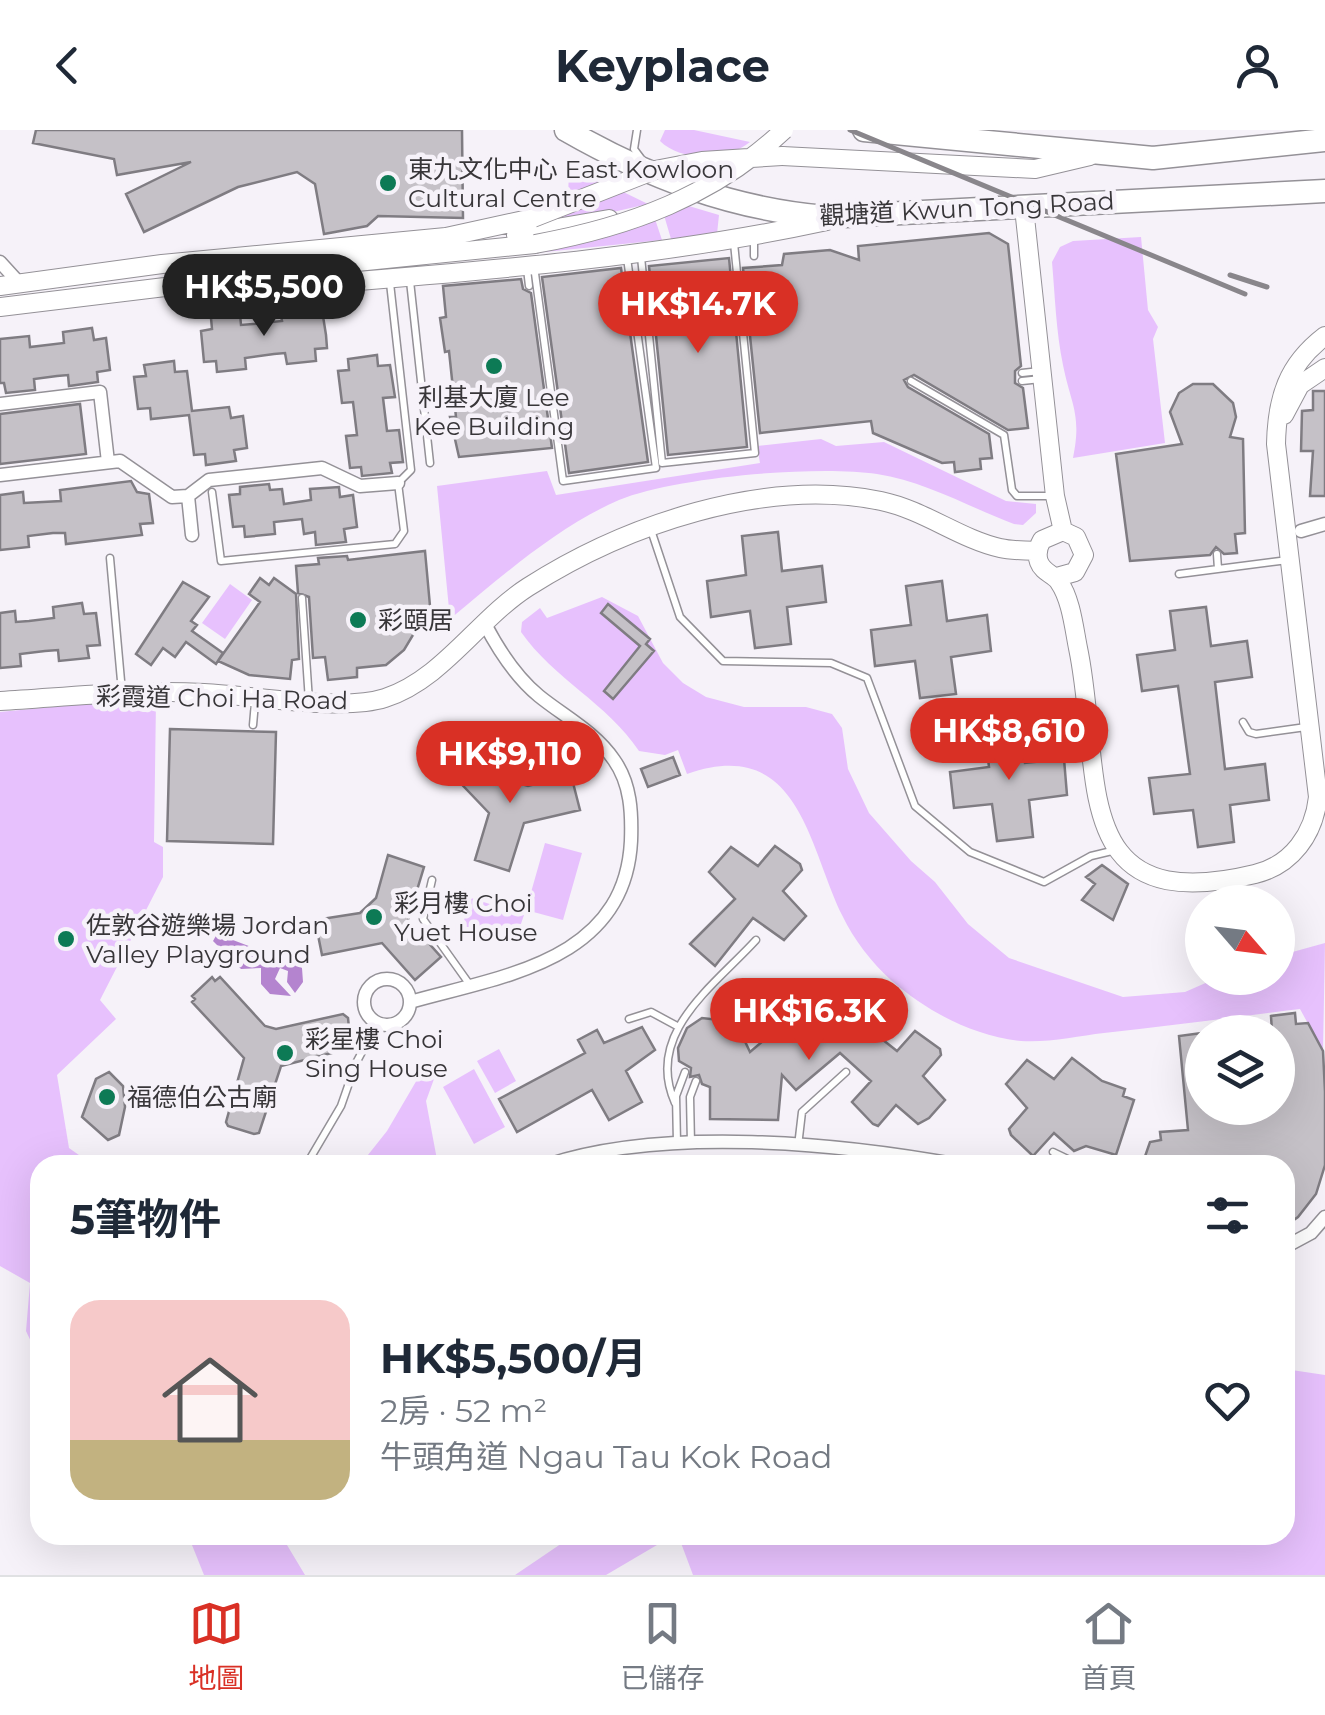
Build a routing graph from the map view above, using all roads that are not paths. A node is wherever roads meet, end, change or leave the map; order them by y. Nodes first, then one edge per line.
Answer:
1 (566, 130) edge
2 (637, 130) edge
3 (772, 130) edge
4 (784, 130) edge
5 (864, 130) edge
6 (1325, 140) edge
7 (1105, 152) junction
8 (656, 178) junction
9 (1325, 191) edge
10 (1024, 208) junction
11 (847, 217) junction
12 (754, 235) junction
13 (733, 238) junction
14 (448, 246) junction
15 (633, 251) junction
16 (754, 256) dead end
17 (283, 261) junction
18 (0, 262) edge
19 (529, 263) junction
20 (399, 276) junction
21 (22, 284) junction
22 (0, 286) edge
23 (529, 286) dead end
24 (165, 287) junction
25 (0, 306) edge
26 (1325, 336) edge
27 (1325, 368) edge
28 (1042, 375) junction
29 (1022, 377) dead end
30 (911, 382) dead end
31 (0, 404) edge
32 (1276, 444) junction
33 (108, 462) junction
34 (430, 463) dead end
35 (0, 475) edge
36 (398, 484) junction
37 (212, 492) dead end
38 (188, 496) junction
39 (1055, 496) junction
40 (1325, 524) edge
41 (650, 526) junction
42 (1063, 531) junction
43 (1301, 531) dead end
44 (192, 535) dead end
45 (1038, 551) junction
46 (1217, 554) dead end
47 (110, 558) dead end
48 (1290, 560) junction
49 (1218, 569) junction
50 (1179, 574) dead end
51 (1056, 577) junction
52 (302, 598) dead end
53 (484, 624) junction
54 (122, 693) junction
55 (255, 696) junction
56 (0, 700) edge
57 (309, 701) junction
58 (1243, 722) dead end
59 (253, 725) dead end
60 (1312, 726) junction
61 (1116, 850) junction
62 (432, 880) dead end
63 (756, 940) dead end
64 (470, 985) junction
65 (410, 1002) junction
66 (629, 1019) dead end
67 (377, 1024) junction
68 (676, 1026) junction
69 (685, 1072) dead end
70 (846, 1072) dead end
71 (696, 1082) dead end
72 (675, 1103) junction
73 (684, 1144) junction
74 (798, 1146) junction
75 (1054, 1152) dead end
76 (312, 1155) edge
77 (585, 1155) edge
78 (906, 1155) edge
79 (1060, 1155) edge
80 (1325, 1217) edge
81 (1311, 1234) junction
82 (1295, 1242) edge
83 (1325, 1245) edge

1 - 8 highway, 觀塘道 Kwun Tong Road
2 - 8 lane
3 - 14 main road, bridge
4 - 14 main road, bridge
5 - 7 highway, 觀塘道 Kwun Tong Road
6 - 7 highway, 觀塘道 Kwun Tong Road
7 - 14 main road, bridge
8 - 11 highway, 觀塘道 Kwun Tong Road
9 - 10 highway, 觀塘道 Kwun Tong Road
10 - 11 highway, 觀塘道 Kwun Tong Road
10 - 28 main road
11 - 12 main road
12 - 13 main road
12 - 16 lane
13 - 15 main road
13 - 15 lane
14 - 17 main road
15 - 19 main road
15 - 19 lane
17 - 21 main road
17 - 24 main road
18 - 21 street
19 - 20 main road
19 - 23 lane
20 - 24 main road
20 - 34 lane
20 - 36 lane
21 - 22 main road
24 - 25 main road
26 - 32 main road
27 - 32 main road
28 - 29 lane
28 - 39 main road
30 - 39 lane
31 - 33 street
32 - 48 main road
33 - 35 street
33 - 38 street
36 - 37 lane
36 - 38 street
38 - 44 street
39 - 42 main road
40 - 43 street
41 - 45 main road, 彩霞道 Choi Ha Road
41 - 53 main road, 彩霞道 Choi Ha Road
41 - 61 lane
42 - 45 main road
42 - 51 main road
45 - 51 main road
46 - 49 lane
47 - 54 lane
48 - 49 lane
48 - 60 main road
49 - 50 lane
51 - 61 main road
52 - 57 lane
53 - 57 main road, 彩霞道 Choi Ha Road
53 - 64 street
54 - 55 main road, 彩霞道 Choi Ha Road
54 - 56 main road, 彩霞道 Choi Ha Road
55 - 57 main road, 彩霞道 Choi Ha Road
55 - 59 lane
58 - 60 lane
60 - 61 main road
62 - 64 lane
63 - 68 lane
64 - 65 street
65 - 67 street
65 - 67 street
66 - 68 lane
67 - 76 lane
68 - 72 lane
69 - 72 lane
70 - 74 lane
71 - 73 lane
72 - 73 lane
73 - 74 street
73 - 77 street
74 - 78 street
75 - 79 lane
80 - 81 street
81 - 82 street
81 - 83 street

